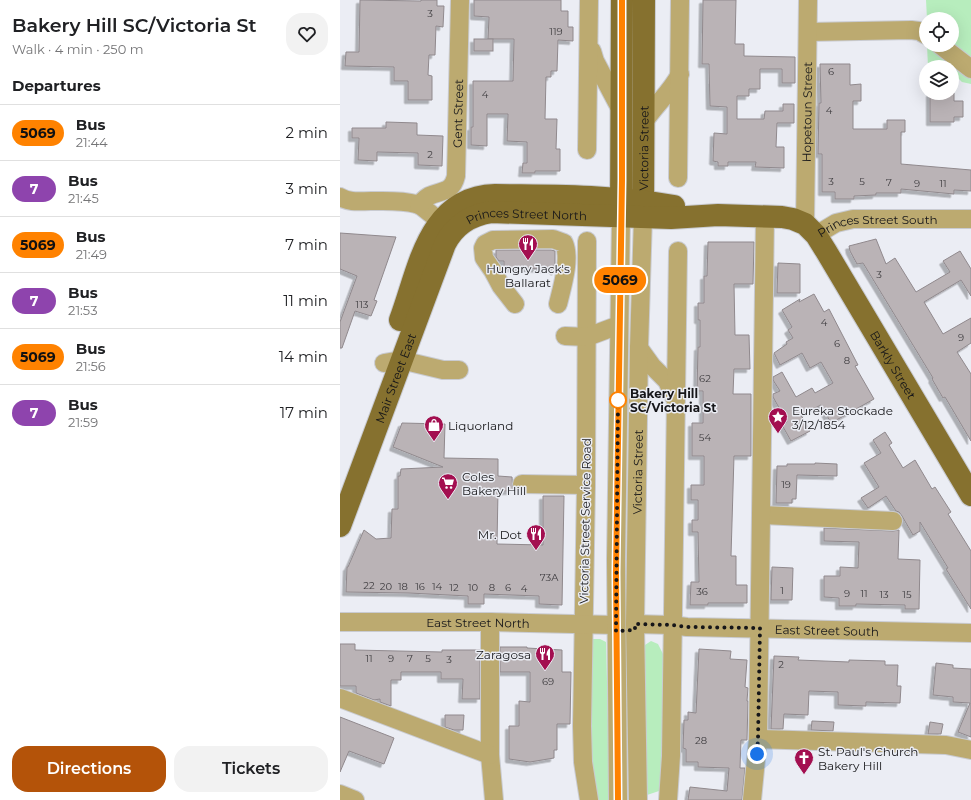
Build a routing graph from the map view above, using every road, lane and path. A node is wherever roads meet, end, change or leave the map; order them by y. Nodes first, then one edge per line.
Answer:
1 (460, 0) edge
2 (589, 0) edge
3 (622, 0) edge
4 (644, 0) edge
5 (680, 0) edge
6 (808, 0) edge
7 (808, 32) junction
8 (919, 32) edge
9 (589, 43) junction
10 (949, 52) edge
11 (971, 69) edge
12 (680, 73) junction
13 (622, 113) junction
14 (644, 122) junction
15 (587, 150) dead end
16 (678, 178) dead end
17 (340, 187) edge
18 (340, 197) edge
19 (371, 201) junction
20 (419, 205) junction
21 (621, 207) junction
22 (644, 209) junction
23 (765, 216) junction
24 (971, 219) edge
25 (447, 227) junction
26 (810, 230) junction
27 (587, 241) dead end
28 (678, 251) dead end
29 (515, 304) dead end
30 (558, 304) dead end
31 (619, 326) junction
32 (565, 336) dead end
33 (587, 337) junction
34 (639, 348) junction
35 (393, 361) junction
36 (459, 370) dead end
37 (675, 398) junction
38 (340, 483) edge
39 (522, 484) dead end
40 (586, 486) junction
41 (971, 495) edge
42 (761, 515) junction
43 (893, 521) dead end
44 (340, 526) edge
45 (340, 622) edge
46 (490, 622) junction
47 (583, 624) junction
48 (672, 625) junction
49 (635, 627) junction
50 (616, 628) junction
51 (760, 628) junction
52 (971, 633) edge
53 (340, 698) edge
54 (758, 739) junction
55 (971, 750) edge
56 (490, 755) junction
57 (340, 794) edge
58 (354, 800) edge
59 (494, 800) edge
60 (589, 800) edge
61 (618, 800) edge
62 (638, 800) edge
63 (668, 800) edge
64 (752, 800) edge

1 - 20 street, Gent Street
2 - 9 street
3 - 13 main road, Victoria Street
4 - 14 main road, Victoria Street
5 - 12 street
6 - 7 street, Hopetoun Street
7 - 8 street
7 - 26 street, Hopetoun Street
9 - 13 street
9 - 15 street
10 - 11 street
12 - 14 street
12 - 16 street
13 - 21 main road, Victoria Street
14 - 22 main road, Victoria Street
17 - 19 street
18 - 19 street
19 - 20 street
20 - 25 street
21 - 22 main road, Princes Street North
21 - 25 main road, Princes Street North
21 - 31 street, Victoria Street
22 - 23 main road, Princes Street South
22 - 34 street, Victoria Street
23 - 26 main road, Princes Street South
23 - 42 street
24 - 26 street, Princes Street South
25 - 35 main road, Mair Street East
26 - 41 main road, Barkly Street
27 - 33 street, Victoria Street Service Road
28 - 37 street
29 - 30 street
31 - 33 street
31 - 50 street, Victoria Street
32 - 33 street
33 - 40 street, Victoria Street Service Road
34 - 37 street
34 - 49 street, Victoria Street
35 - 36 street
35 - 38 main road, Mair Street East
35 - 44 main road, Mair Street East
37 - 48 street
39 - 40 street
40 - 47 street, Victoria Street Service Road
42 - 43 street
42 - 51 street
45 - 46 street, East Street North
46 - 47 street, East Street North
46 - 56 street
47 - 50 street, East Street North
47 - 60 street, Victoria Street Service Road
48 - 49 street, East Street South
48 - 51 street, East Street South
48 - 63 street
49 - 50 street, East Street North
49 - 62 street, Victoria Street
50 - 61 street, Victoria Street
51 - 52 street, East Street South
51 - 54 street
53 - 56 street
54 - 55 street
54 - 64 street
56 - 59 street
57 - 58 street

